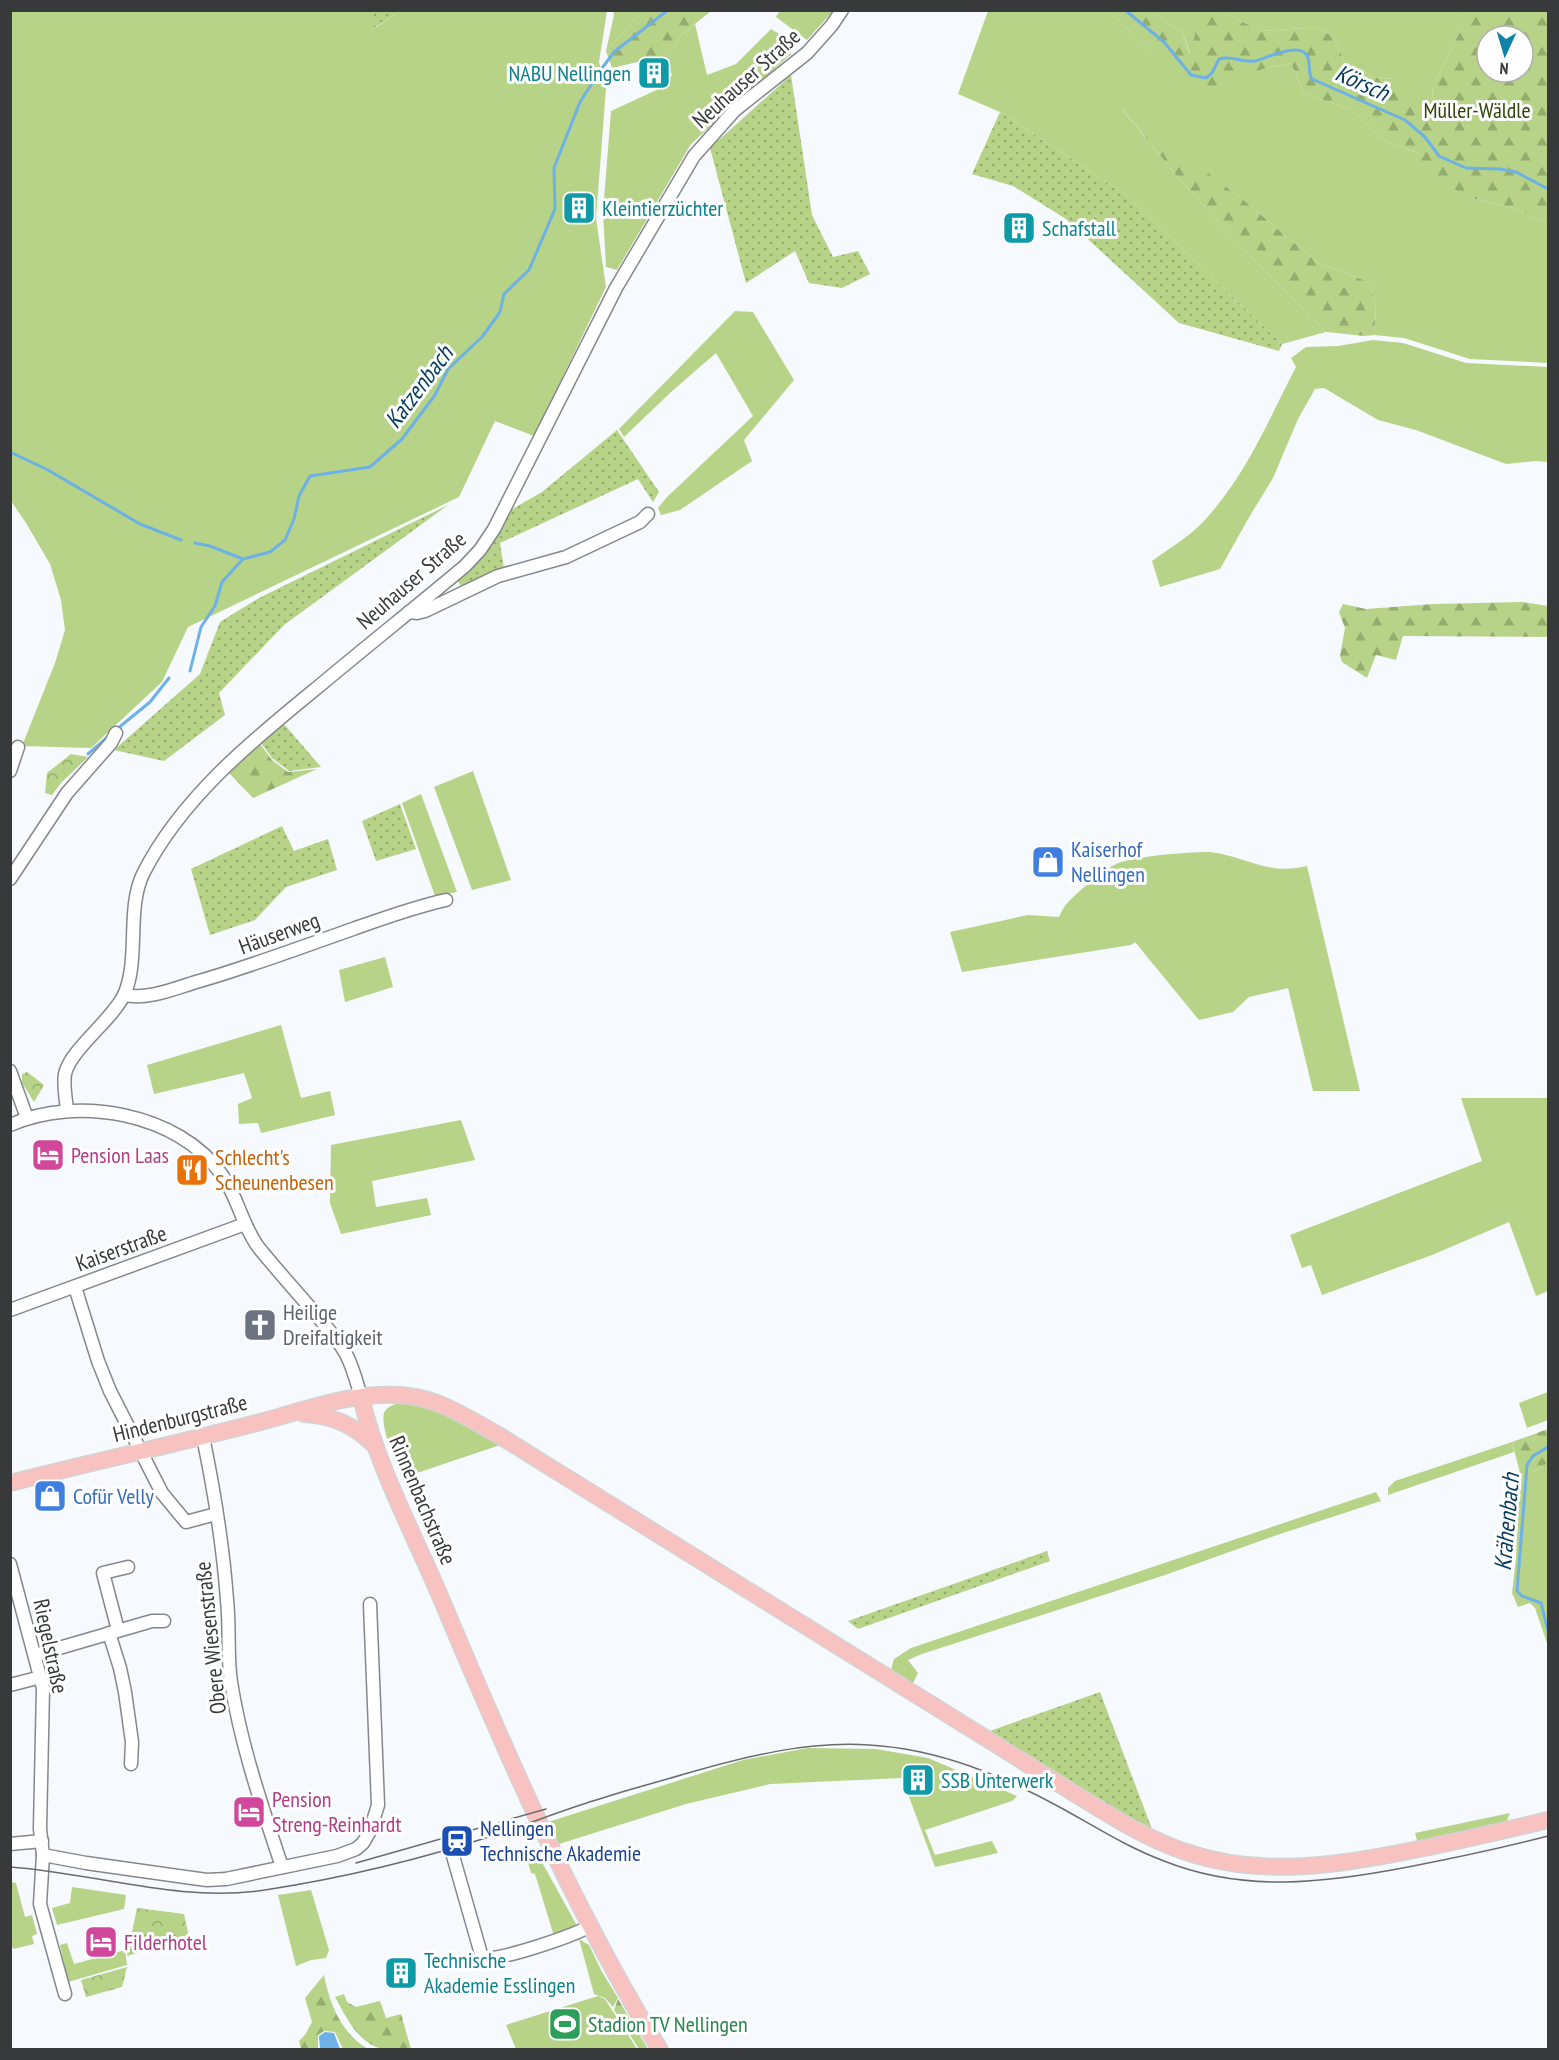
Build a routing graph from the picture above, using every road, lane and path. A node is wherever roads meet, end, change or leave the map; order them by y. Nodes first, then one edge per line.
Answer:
1 (842, 10) edge
2 (648, 514) dead end
3 (410, 612) junction
4 (116, 733) dead end
5 (18, 747) dead end
6 (10, 771) edge
7 (14, 863) edge
8 (10, 879) edge
9 (446, 900) dead end
10 (124, 995) junction
11 (10, 1071) edge
12 (67, 1110) junction
13 (27, 1118) junction
14 (10, 1125) edge
15 (244, 1224) junction
16 (75, 1287) junction
17 (10, 1310) edge
18 (361, 1397) junction
19 (292, 1414) junction
20 (203, 1437) junction
21 (375, 1447) junction
22 (141, 1451) junction
23 (10, 1483) edge
24 (216, 1514) junction
25 (10, 1564) edge
26 (128, 1567) dead end
27 (370, 1604) dead end
28 (164, 1621) dead end
29 (113, 1632) junction
30 (35, 1655) junction
31 (41, 1677) junction
32 (10, 1685) edge
33 (131, 1764) dead end
34 (1548, 1821) edge
35 (42, 1841) junction
36 (10, 1844) edge
37 (44, 1855) junction
38 (453, 1856) dead end
39 (282, 1867) junction
40 (590, 1926) junction
41 (65, 1994) dead end
42 (660, 2049) edge

1 - 3 street, Neuhauser Straße
2 - 3 street
3 - 10 street, Neuhauser Straße
4 - 7 street
5 - 6 street
7 - 8 street
9 - 10 street, Häuserweg
10 - 12 street, Neuhauser Straße
11 - 13 street
12 - 13 street, Rinnenbachstraße
12 - 15 street, Rinnenbachstraße
13 - 14 street, Rinnenbachstraße
15 - 16 street, Kaiserstraße
15 - 18 street, Rinnenbachstraße
16 - 17 street, Kaiserstraße
16 - 22 street
18 - 19 main road, Hindenburgstraße
18 - 21 main road, Rinnenbachstraße
18 - 34 main road, Hindenburgstraße
19 - 20 main road, Hindenburgstraße
19 - 21 main road
20 - 22 main road, Hindenburgstraße
20 - 24 street, Obere Wiesenstraße
21 - 40 main road, Rinnenbachstraße
22 - 23 main road, Hindenburgstraße
22 - 24 street
24 - 39 street, Obere Wiesenstraße
25 - 30 street, Riegelstraße
26 - 29 street
27 - 39 street
28 - 29 street
29 - 30 street
29 - 33 street
30 - 31 street, Riegelstraße
31 - 32 street
31 - 35 street, Riegelstraße
35 - 36 street
35 - 37 street, Riegelstraße
37 - 39 street
37 - 41 street, Riegelstraße
38 - 40 street
40 - 42 main road, Rinnenbachstraße

